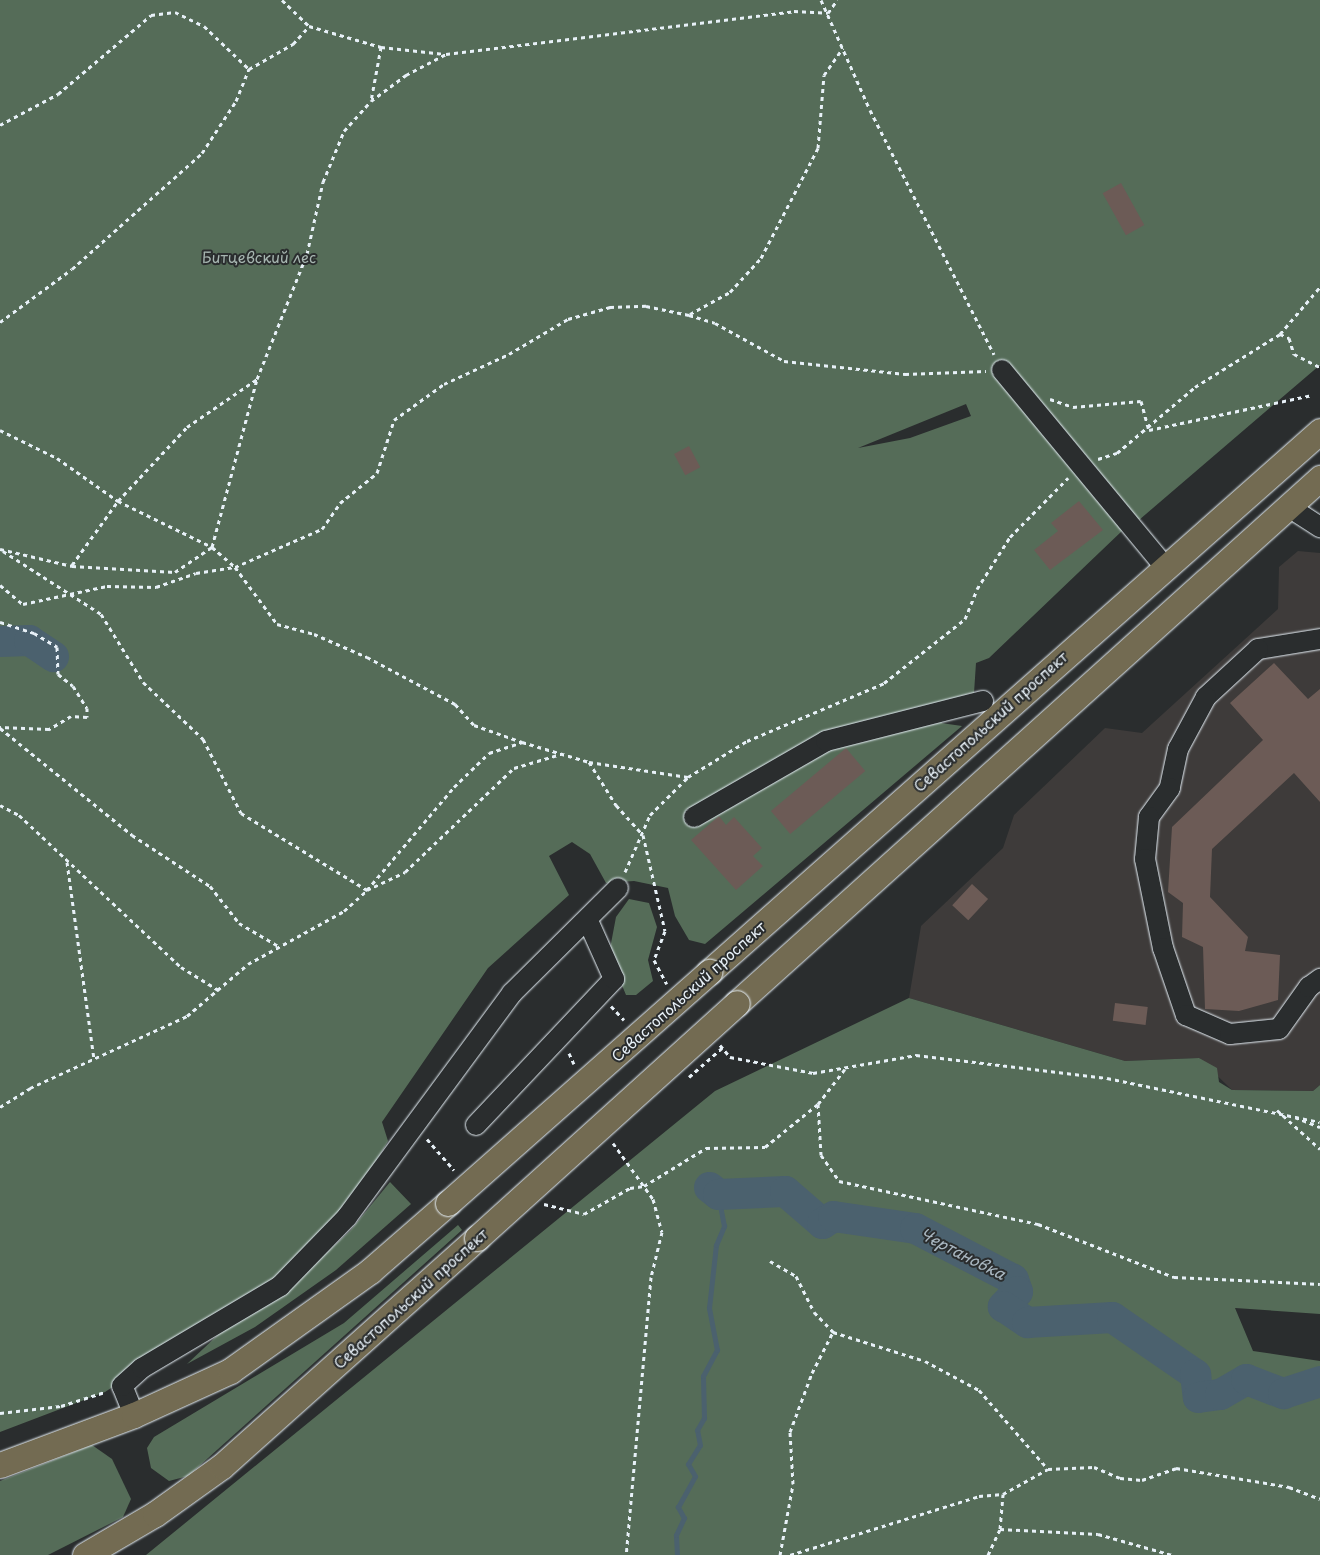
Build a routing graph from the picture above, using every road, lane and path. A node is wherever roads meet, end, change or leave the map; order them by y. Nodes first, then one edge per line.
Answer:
1 (282, 0) edge
2 (821, 0) edge
3 (837, 0) edge
4 (828, 13) junction
5 (309, 26) junction
6 (381, 47) junction
7 (843, 48) junction
8 (446, 54) junction
9 (249, 69) junction
10 (371, 101) junction
11 (0, 125) edge
12 (1320, 287) edge
13 (689, 315) junction
14 (0, 322) edge
15 (1280, 334) junction
16 (1320, 367) edge
17 (1002, 370) junction
18 (258, 379) junction
19 (1016, 390) junction
20 (1312, 395) dead end
21 (0, 430) edge
22 (1149, 430) junction
23 (1320, 431) edge
24 (1080, 466) junction
25 (1320, 478) edge
26 (118, 501) junction
27 (1289, 507) junction
28 (1320, 527) edge
29 (212, 548) junction
30 (0, 550) edge
31 (72, 566) junction
32 (235, 567) junction
33 (1166, 568) junction
34 (0, 585) edge
35 (72, 596) junction
36 (0, 622) edge
37 (1320, 639) edge
38 (983, 700) dead end
39 (0, 728) edge
40 (522, 742) junction
41 (562, 754) junction
42 (589, 762) junction
43 (688, 777) junction
44 (0, 805) edge
45 (694, 817) dead end
46 (642, 834) junction
47 (67, 862) junction
48 (618, 888) joint
49 (367, 890) junction
50 (588, 921) junction
51 (280, 947) junction
52 (660, 976) dead end
53 (1320, 979) edge
54 (220, 991) junction
55 (730, 1057) dead end
56 (94, 1059) junction
57 (845, 1069) junction
58 (818, 1104) junction
59 (0, 1107) edge
60 (1277, 1110) junction
61 (1320, 1122) edge
62 (476, 1125) dead end
63 (414, 1126) junction
64 (1320, 1127) edge
65 (613, 1144) dead end
66 (1320, 1149) edge
67 (454, 1170) dead end
68 (644, 1186) junction
69 (544, 1204) dead end
70 (770, 1260) dead end
71 (1320, 1284) edge
72 (833, 1332) junction
73 (122, 1386) junction
74 (0, 1412) edge
75 (134, 1415) junction
76 (0, 1466) edge
77 (1048, 1469) junction
78 (1003, 1494) junction
79 (1320, 1499) edge
80 (1000, 1529) junction
81 (86, 1555) edge
82 (626, 1555) edge
83 (780, 1555) edge
84 (790, 1555) edge
85 (988, 1555) edge
86 (1172, 1555) edge

1 - 5 path
2 - 4 path
3 - 4 path
4 - 7 path
4 - 8 path
5 - 6 path
5 - 9 path
6 - 8 path
6 - 10 path
7 - 13 path
7 - 17 path
8 - 10 path
9 - 11 path
9 - 14 path
10 - 18 path
12 - 15 path
13 - 17 path
13 - 32 path
15 - 16 path
15 - 22 path
17 - 19 street
18 - 26 path
18 - 29 path
19 - 22 path
19 - 24 street
20 - 22 path
21 - 26 path
22 - 24 path
23 - 33 main road, Севастопольский проспект
24 - 33 street
24 - 43 path
25 - 27 main road, Севастопольский проспект
26 - 29 path
26 - 31 path
27 - 28 street
27 - 81 main road, Севастопольский проспект, bridge
29 - 31 path
29 - 32 path
30 - 31 path
30 - 35 path
32 - 35 path
32 - 40 path
33 - 75 main road, Севастопольский проспект, bridge
34 - 35 path
35 - 49 path
36 - 39 path
37 - 53 street
38 - 45 street
39 - 51 path
40 - 41 path
40 - 49 path
41 - 42 path
41 - 49 path
42 - 43 path
42 - 46 path
43 - 46 path
44 - 47 path
46 - 48 path
46 - 52 path
47 - 54 path
47 - 56 path
48 - 50 street
49 - 51 path
50 - 62 street
50 - 63 street
51 - 54 path
54 - 56 path
55 - 57 path
56 - 59 path
57 - 58 path
57 - 60 path
58 - 68 path
58 - 71 path
60 - 61 path
60 - 64 path
60 - 66 path
63 - 67 path
63 - 73 street
65 - 68 path
68 - 69 path
68 - 82 path
70 - 72 path
72 - 77 path
72 - 83 path
73 - 74 path
73 - 75 street
75 - 76 main road, Севастопольский проспект
77 - 78 path
77 - 79 path
78 - 80 path
78 - 84 path
80 - 85 path
80 - 86 path

